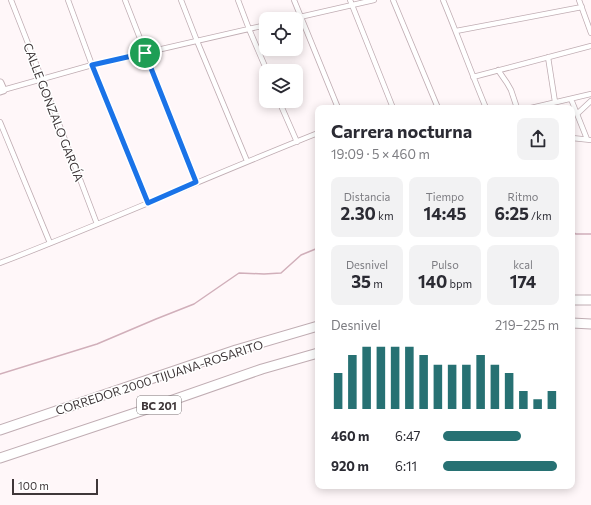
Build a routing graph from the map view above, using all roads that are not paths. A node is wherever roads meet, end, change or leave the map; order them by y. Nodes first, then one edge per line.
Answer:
1 (11, 0) edge
2 (68, 0) edge
3 (125, 0) edge
4 (181, 0) edge
5 (238, 0) edge
6 (294, 0) edge
7 (350, 0) edge
8 (374, 0) edge
9 (394, 0) edge
10 (443, 0) edge
11 (579, 0) edge
12 (352, 5) junction
13 (582, 8) junction
14 (298, 12) edge
15 (303, 16) edge
16 (303, 24) edge
17 (259, 27) edge
18 (249, 29) junction
19 (456, 31) junction
20 (591, 33) edge
21 (197, 41) junction
22 (591, 46) edge
23 (145, 53) junction
24 (548, 57) junction
25 (264, 64) edge
26 (92, 65) junction
27 (498, 70) junction
28 (473, 77) junction
29 (42, 79) junction
30 (1, 88) edge
31 (591, 94) edge
32 (571, 99) junction
33 (591, 101) edge
34 (555, 102) junction
35 (337, 105) edge
36 (392, 105) edge
37 (437, 105) edge
38 (485, 105) edge
39 (516, 105) edge
40 (542, 105) edge
41 (573, 105) edge
42 (283, 108) edge
43 (575, 109) edge
44 (577, 114) junction
45 (0, 122) edge
46 (315, 134) edge
47 (575, 138) edge
48 (589, 139) edge
49 (297, 142) junction
50 (247, 161) junction
51 (196, 182) junction
52 (148, 203) junction
53 (97, 224) junction
54 (50, 244) junction
55 (0, 263) edge
56 (575, 300) edge
57 (591, 300) edge
58 (575, 323) edge
59 (591, 324) edge
60 (315, 327) edge
61 (315, 354) edge
62 (0, 430) edge
63 (0, 458) edge

1 - 29 street, CALLE GONZALO GARCÍA
2 - 26 street
3 - 23 street
4 - 21 street
5 - 18 street
6 - 14 street
7 - 12 street
8 - 12 street
9 - 37 street
10 - 19 street
11 - 13 street
12 - 15 street
12 - 36 street
13 - 19 street
13 - 20 street
16 - 35 street
17 - 18 street
18 - 21 street
18 - 25 street
19 - 28 street
21 - 23 street
21 - 50 street
22 - 24 street
23 - 26 street
23 - 51 street
24 - 27 street
24 - 34 street
26 - 29 street
26 - 52 street
27 - 28 street
27 - 39 street
28 - 38 street
29 - 30 street
29 - 53 street, CALLE GONZALO GARCÍA
31 - 32 street
32 - 34 street
32 - 41 street
33 - 44 street
34 - 40 street
42 - 49 street
43 - 44 street
44 - 48 street
45 - 54 street
46 - 49 street
47 - 48 street
49 - 50 street
50 - 51 street
51 - 52 street
52 - 53 street
53 - 54 street
54 - 55 street
56 - 57 highway
58 - 59 highway
60 - 62 highway, CORREDOR 2000 TIJUANA-ROSARITO / BC 201
61 - 63 highway, CORREDOR 2000 TIJUANA-ROSARITO / BC 201

